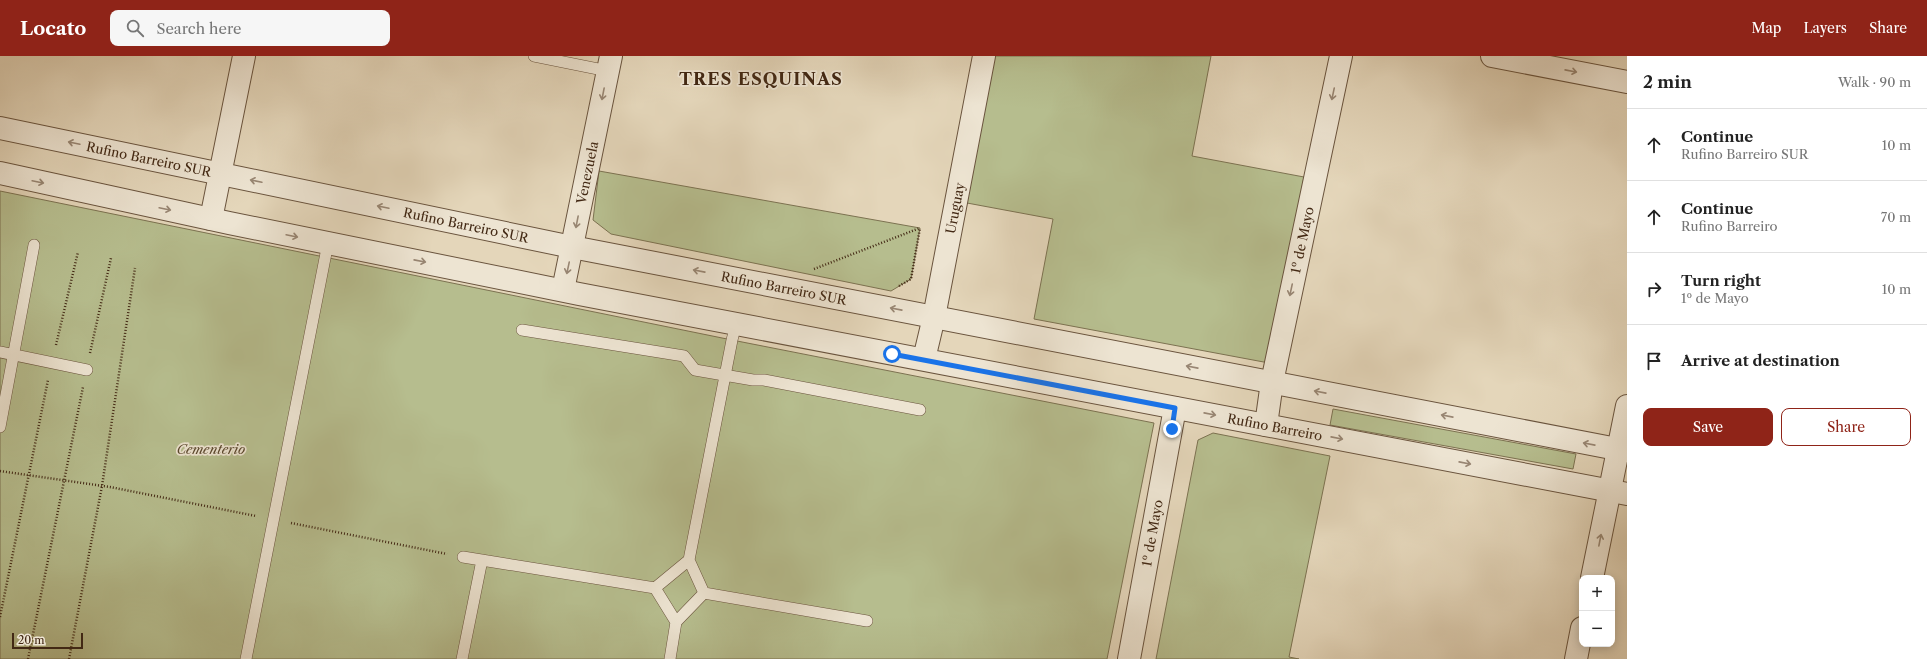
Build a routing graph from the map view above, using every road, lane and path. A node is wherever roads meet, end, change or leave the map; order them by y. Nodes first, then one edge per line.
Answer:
1 (244, 56) edge
2 (534, 56) edge
3 (984, 56) edge
4 (1340, 56) edge
5 (1492, 56) edge
6 (609, 63) edge
7 (1627, 82) edge
8 (0, 128) edge
9 (0, 173) edge
10 (220, 173) junction
11 (211, 219) junction
12 (328, 243) junction
13 (34, 245) dead end
14 (572, 247) junction
15 (78, 252) dead end
16 (110, 258) dead end
17 (135, 268) dead end
18 (812, 270) dead end
19 (897, 287) dead end
20 (563, 290) junction
21 (934, 317) junction
22 (736, 324) junction
23 (522, 330) dead end
24 (0, 352) edge
25 (14, 355) junction
26 (924, 359) junction
27 (52, 363) junction
28 (86, 370) junction
29 (724, 376) junction
30 (1272, 382) junction
31 (1627, 406) edge
32 (1175, 408) junction
33 (920, 410) dead end
34 (1266, 425) junction
35 (0, 427) edge
36 (1623, 450) edge
37 (0, 472) edge
38 (28, 475) junction
39 (63, 480) junction
40 (102, 486) junction
41 (1618, 492) edge
42 (273, 519) junction
43 (463, 557) joint
44 (482, 560) junction
45 (689, 560) junction
46 (1593, 575) edge
47 (655, 588) junction
48 (704, 593) junction
49 (0, 617) edge
50 (867, 621) dead end
51 (676, 622) junction
52 (1579, 644) edge
53 (28, 659) edge
54 (69, 659) edge
55 (246, 659) edge
56 (462, 659) edge
57 (670, 659) edge
58 (1130, 659) edge
59 (1576, 659) edge

1 - 10 street
2 - 6 lane
3 - 21 street, Uruguay
4 -> 30 street, 1º de Mayo
5 -> 7 street
6 -> 14 street, Venezuela
10 -> 8 street, Rufino Barreiro SUR
9 -> 11 street
10 - 11 street
14 -> 10 street, Rufino Barreiro SUR
11 -> 12 street
12 -> 20 street
12 - 42 lane
13 - 25 lane
14 -> 20 street, Venezuela
21 -> 14 street, Rufino Barreiro SUR
15 - 27 path
16 - 28 path
17 - 40 path
18 - 19 path
20 - 22 street
21 - 26 street, Uruguay
30 -> 21 street
22 - 26 street
22 - 29 lane
23 - 29 lane
24 - 25 lane
25 - 27 lane
25 - 35 lane
26 - 32 street, Rufino Barreiro
27 - 28 lane
27 - 38 path
28 - 39 path
29 - 33 lane
29 - 45 lane
30 - 34 street, 1º de Mayo
36 -> 30 street
31 - 36 street
32 -> 34 street, Rufino Barreiro
32 - 58 street, 1º de Mayo
34 -> 41 street, Rufino Barreiro
36 - 41 street
37 - 38 path
38 - 39 path
38 - 49 path
39 - 40 path
39 - 53 path
40 - 42 path
40 - 54 path
46 -> 41 street
42 - 43 path
42 - 55 lane
43 - 44 lane
44 - 47 lane
44 - 56 lane
45 - 47 lane
45 - 48 lane
47 - 51 lane
48 - 50 lane
48 - 51 lane
51 - 57 lane
52 - 59 street

